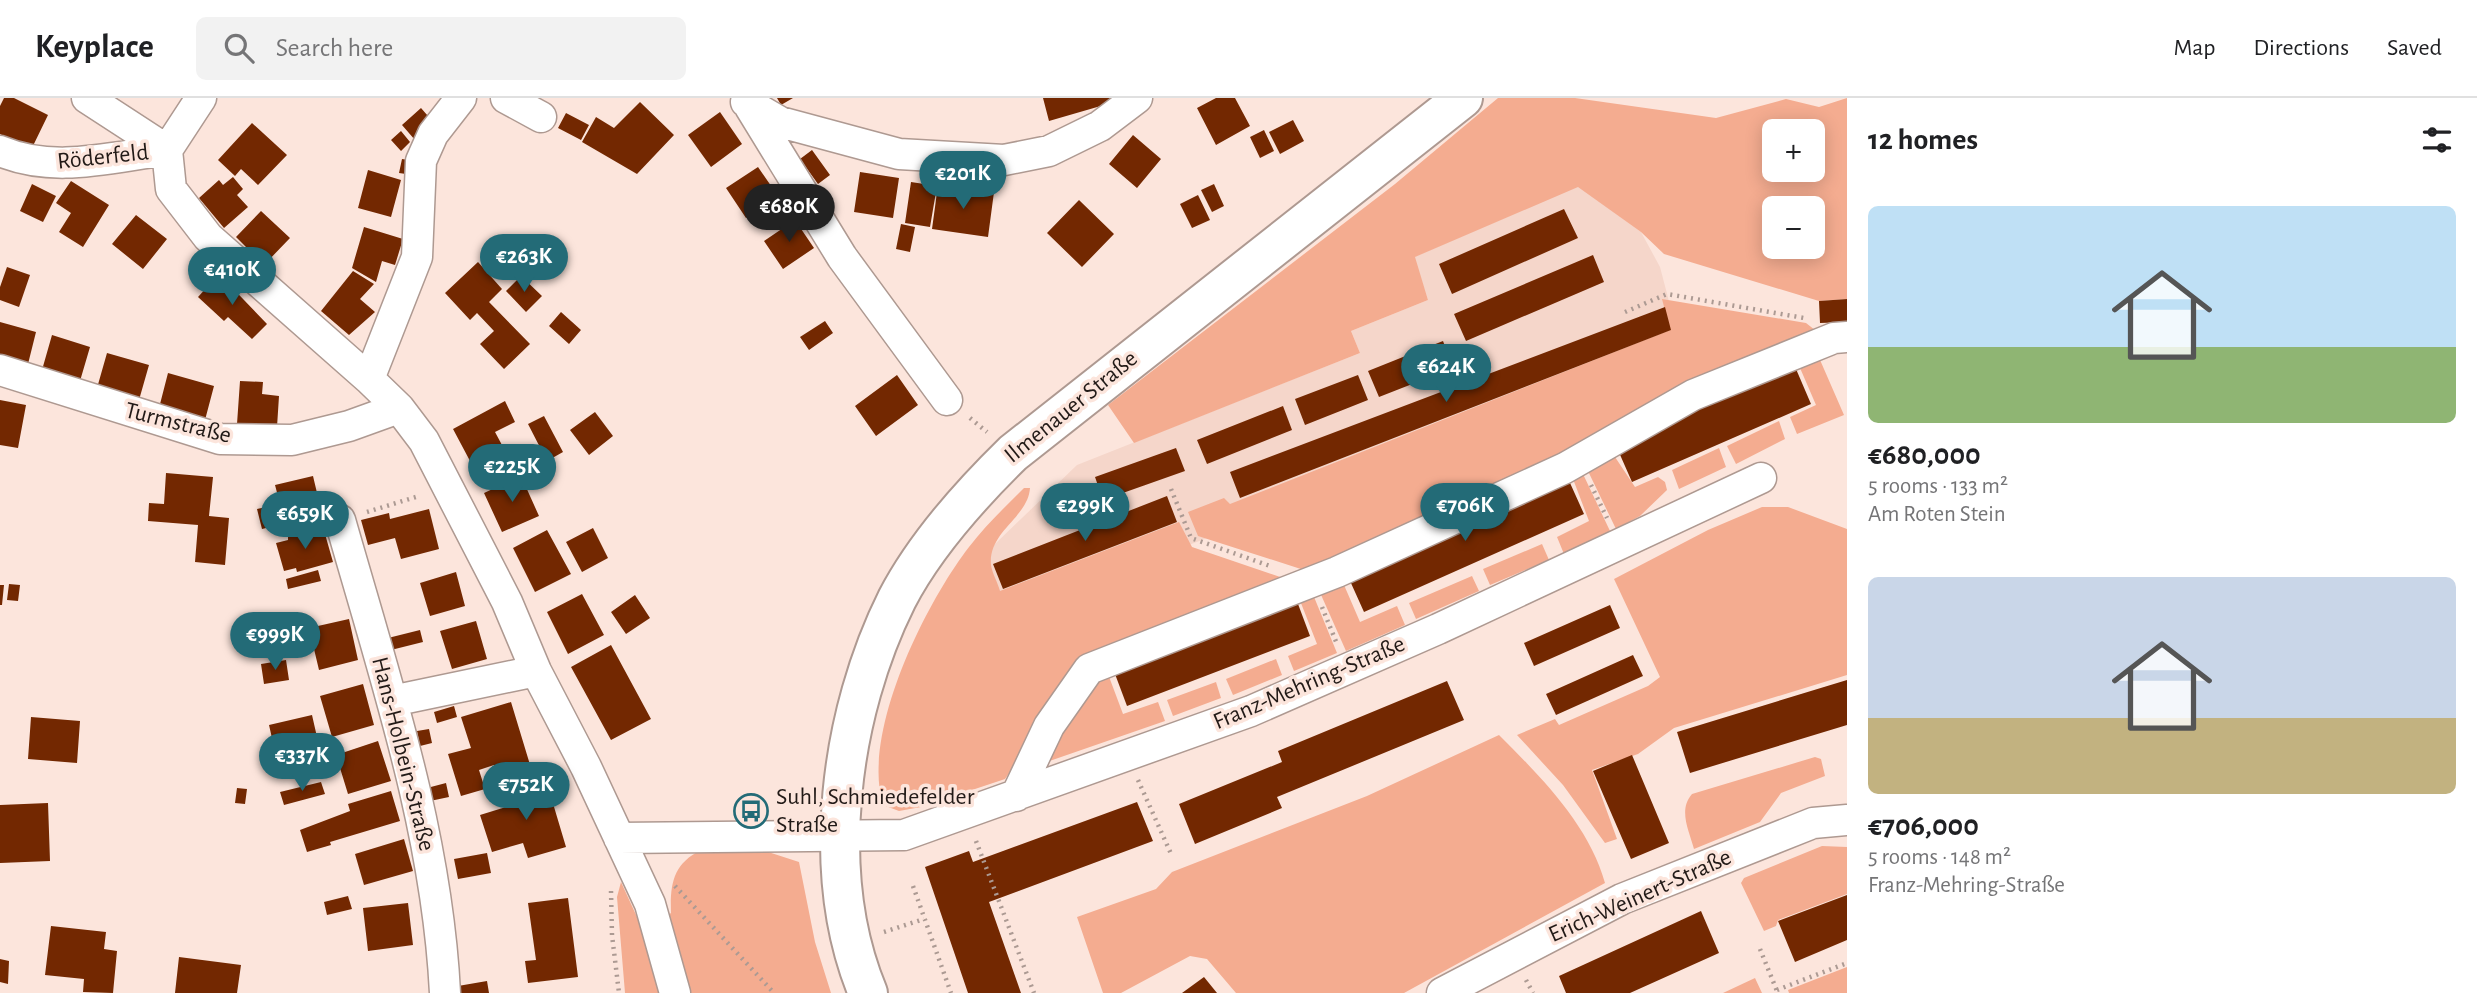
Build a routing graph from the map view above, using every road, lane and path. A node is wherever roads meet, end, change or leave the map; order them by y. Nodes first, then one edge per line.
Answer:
1 (87, 98) edge
2 (201, 98) edge
3 (461, 98) edge
4 (506, 98) edge
5 (1137, 98) edge
6 (1463, 98) edge
7 (745, 100) edge
8 (541, 117) dead end
9 (167, 150) junction
10 (0, 151) edge
11 (1625, 312) dead end
12 (1841, 337) edge
13 (0, 370) edge
14 (369, 379) junction
15 (947, 400) joint
16 (399, 408) junction
17 (1013, 453) junction
18 (1579, 460) junction
19 (1761, 478) dead end
20 (448, 487) junction
21 (1171, 489) dead end
22 (340, 520) joint
23 (1619, 544) junction
24 (1312, 582) junction
25 (1347, 668) junction
26 (536, 671) junction
27 (392, 701) junction
28 (1128, 755) junction
29 (1016, 796) junction
30 (966, 814) junction
31 (1847, 821) edge
32 (841, 836) junction
33 (619, 838) junction
34 (1172, 856) dead end
35 (669, 881) dead end
36 (913, 886) dead end
37 (611, 888) dead end
38 (924, 919) junction
39 (900, 928) dead end
40 (1760, 949) dead end
41 (1847, 963) edge
42 (1527, 981) dead end
43 (1777, 992) edge
44 (445, 993) edge
45 (619, 993) edge
46 (675, 993) edge
47 (774, 993) edge
48 (869, 993) edge
49 (951, 993) edge
50 (1034, 993) edge
51 (1442, 993) edge
52 (1533, 993) edge

1 - 9 street
2 - 9 street
3 - 14 street
4 - 8 street
5 - 7 street
6 - 17 main road, Ilmenauer Straße
7 - 15 street
9 - 10 street, Röderfeld
9 - 14 street
11 - 12 path
12 - 18 street
13 - 16 street, Turmstraße
14 - 16 street
15 - 17 path
16 - 20 street
17 - 32 main road, Ilmenauer Straße
18 - 23 path
18 - 24 street
19 - 23 street, Franz-Mehring-Straße
20 - 22 path
20 - 26 street
21 - 24 path
22 - 27 street, Hans-Holbein-Straße
23 - 25 street, Franz-Mehring-Straße
24 - 25 path
24 - 29 street
25 - 28 street, Franz-Mehring-Straße
26 - 27 street
26 - 33 street
27 - 44 street, Hans-Holbein-Straße
28 - 29 street, Franz-Mehring-Straße
28 - 34 path
29 - 30 street, Franz-Mehring-Straße
30 - 32 street, Franz-Mehring-Straße
30 - 50 path
31 - 51 street, Erich-Weinert-Straße
32 - 33 street, Franz-Mehring-Straße
32 - 48 main road, Ilmenauer Straße
33 - 46 street
35 - 47 path
36 - 38 path
37 - 45 path
38 - 39 path
38 - 49 path
40 - 43 path
41 - 43 path
42 - 52 path

